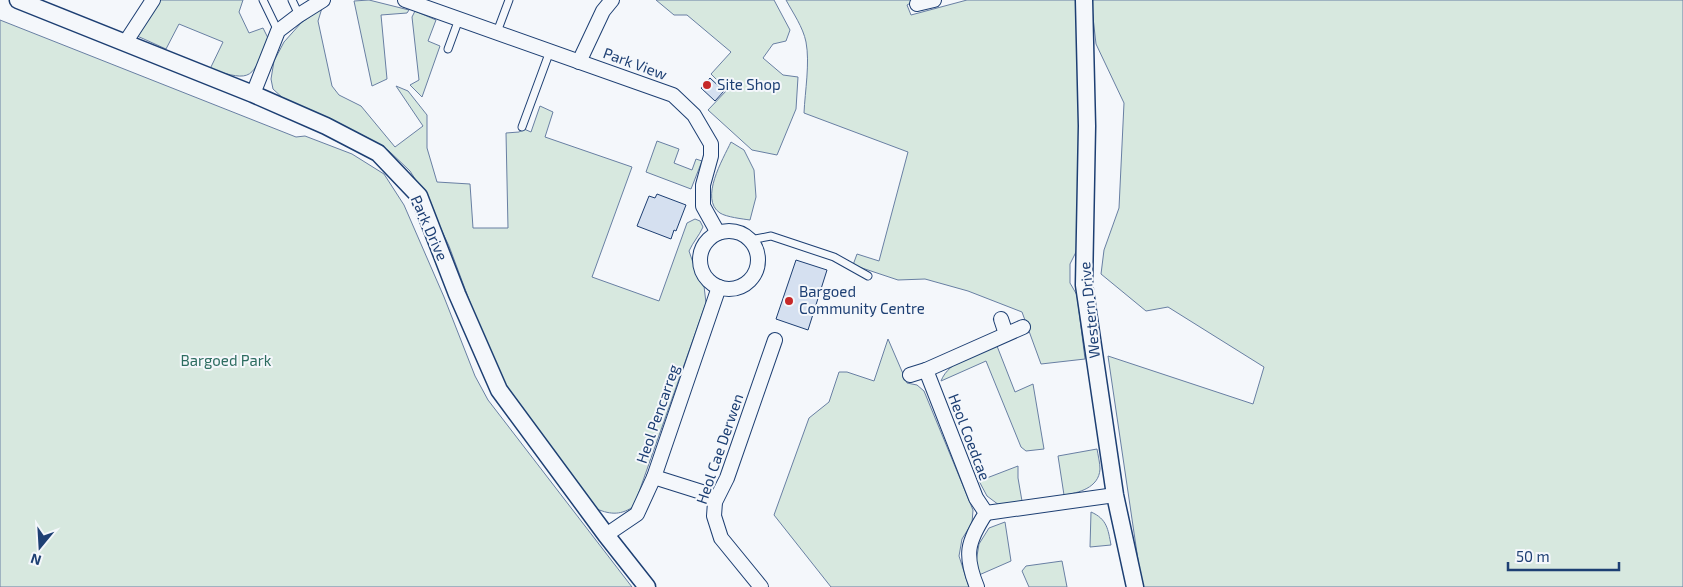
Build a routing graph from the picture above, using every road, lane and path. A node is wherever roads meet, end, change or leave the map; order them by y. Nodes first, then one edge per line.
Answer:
1 (18, 0) edge
2 (153, 0) edge
3 (263, 0) edge
4 (292, 0) edge
5 (322, 0) edge
6 (405, 0) edge
7 (509, 0) edge
8 (612, 0) edge
9 (934, 0) edge
10 (1084, 0) edge
11 (917, 4) dead end
12 (299, 15) junction
13 (459, 19) junction
14 (278, 31) junction
15 (497, 32) junction
16 (125, 43) junction
17 (448, 49) dead end
18 (550, 52) junction
19 (579, 62) junction
20 (253, 94) junction
21 (522, 127) dead end
22 (718, 233) junction
23 (750, 240) junction
24 (868, 276) dead end
25 (719, 287) junction
26 (1001, 319) dead end
27 (1023, 327) dead end
28 (1006, 334) junction
29 (775, 340) dead end
30 (926, 370) junction
31 (910, 375) dead end
32 (654, 477) junction
33 (1115, 495) junction
34 (715, 502) junction
35 (986, 513) junction
36 (606, 535) junction
37 (647, 587) edge
38 (761, 587) edge
39 (977, 587) edge
40 (1135, 587) edge

1 - 16 street, Park Drive
2 - 16 street
3 - 14 lane
4 - 12 lane
5 - 12 street
6 - 13 street, Park View
7 - 15 lane
8 - 19 street, Park View
9 - 11 street
10 - 33 street, Western Drive
12 - 14 street
13 - 15 street, Park View
13 - 17 lane
14 - 20 street
15 - 18 street, Park View
16 - 20 street, Park Drive
18 - 19 street, Park View
18 - 21 lane
19 - 22 street, Park View
20 - 36 street, Park Drive
22 - 23 street
22 - 25 street
23 - 24 lane
23 - 25 street
25 - 32 street, Heol Pencarreg
26 - 28 street
27 - 28 street
28 - 30 street
29 - 34 street, Heol Cae Derwen
30 - 31 street
30 - 35 street, Heol Coedcae
32 - 34 street
32 - 36 street, Heol Pencarreg
33 - 35 street
33 - 40 street, Western Drive
34 - 38 street, Heol Cae Derwen
35 - 39 street
36 - 37 street, Park Drive

